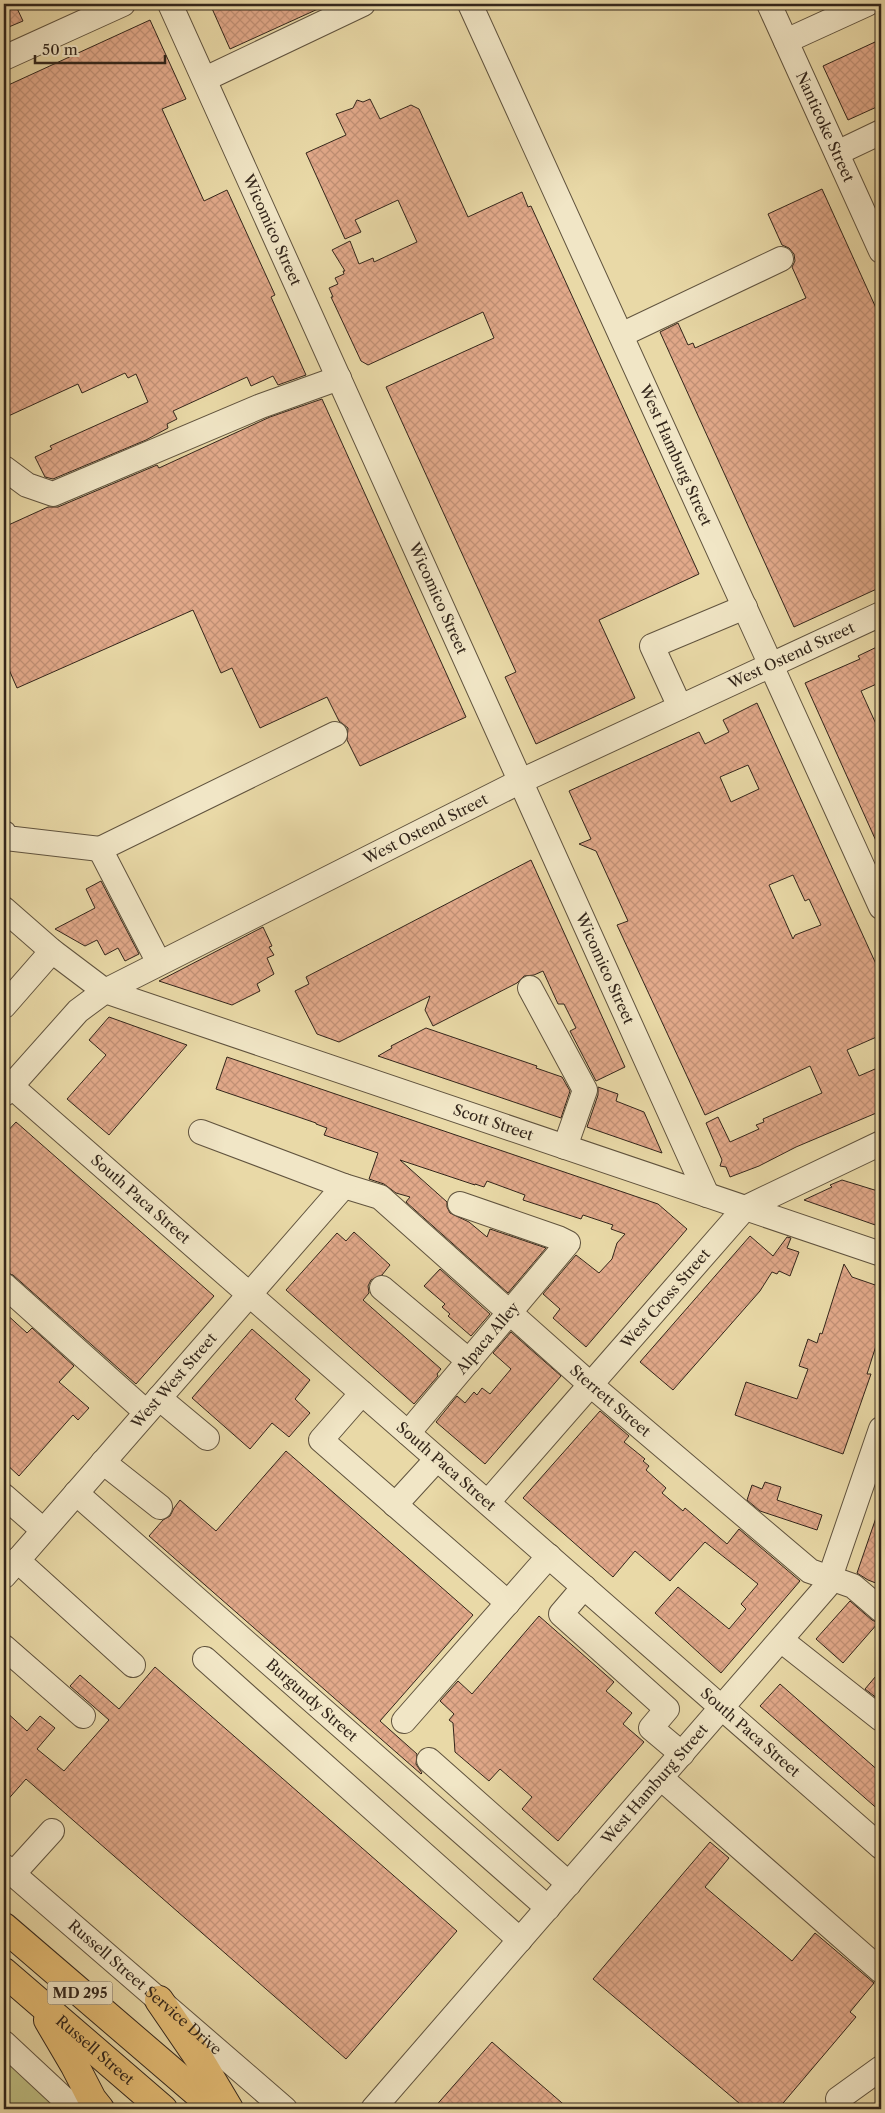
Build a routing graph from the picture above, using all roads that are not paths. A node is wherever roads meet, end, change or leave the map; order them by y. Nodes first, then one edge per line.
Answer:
1 (123, 4) edge
2 (170, 4) edge
3 (363, 4) edge
4 (470, 4) edge
5 (769, 4) edge
6 (867, 4) edge
7 (786, 41) junction
8 (4, 58) edge
9 (205, 78) junction
10 (881, 132) edge
11 (836, 153) junction
12 (879, 240) edge
13 (781, 258) dead end
14 (621, 335) junction
15 (339, 378) junction
16 (4, 468) edge
17 (745, 607) junction
18 (881, 614) edge
19 (771, 665) junction
20 (680, 707) junction
21 (335, 734) dead end
22 (521, 780) junction
23 (4, 833) edge
24 (100, 849) junction
25 (881, 907) edge
26 (4, 909) edge
27 (52, 952) junction
28 (158, 964) junction
29 (530, 988) dead end
30 (105, 991) junction
31 (4, 1006) edge
32 (7, 1090) edge
33 (201, 1132) dead end
34 (881, 1143) edge
35 (565, 1147) junction
36 (344, 1186) junction
37 (707, 1195) junction
38 (460, 1204) dead end
39 (745, 1208) junction
40 (881, 1254) edge
41 (4, 1285) edge
42 (382, 1288) dead end
43 (249, 1294) junction
44 (510, 1313) junction
45 (469, 1361) junction
46 (591, 1384) junction
47 (362, 1393) junction
48 (153, 1405) junction
49 (881, 1429) edge
50 (408, 1433) junction
51 (207, 1438) dead end
52 (437, 1459) junction
53 (103, 1462) junction
54 (76, 1493) junction
55 (4, 1496) edge
56 (488, 1502) junction
57 (395, 1505) junction
58 (160, 1507) dead end
59 (43, 1530) junction
60 (549, 1556) junction
61 (11, 1568) edge
62 (830, 1578) junction
63 (584, 1587) junction
64 (508, 1603) junction
65 (881, 1610) edge
66 (781, 1640) junction
67 (4, 1646) edge
68 (205, 1659) dead end
69 (133, 1665) dead end
70 (722, 1708) junction
71 (83, 1716) dead end
72 (881, 1719) edge
73 (404, 1721) dead end
74 (682, 1754) junction
75 (429, 1760) dead end
76 (661, 1778) junction
77 (52, 1831) dead end
78 (881, 1847) edge
79 (8, 1870) edge
80 (569, 1884) junction
81 (548, 1908) junction
82 (4, 1927) edge
83 (520, 1940) junction
84 (881, 1971) edge
85 (4, 1972) edge
86 (158, 2000) junction
87 (37, 2002) junction
88 (4, 2043) edge
89 (881, 2068) edge
90 (838, 2099) dead end
91 (79, 2109) edge
92 (100, 2109) edge
93 (163, 2109) edge
94 (216, 2109) edge
95 (229, 2109) edge
96 (285, 2109) edge
97 (373, 2109) edge

1 - 8 street
2 - 9 street, Wicomico Street
3 - 9 street
4 - 14 street, West Hamburg Street
5 - 7 street, Nanticoke Street
6 - 7 street
7 - 11 street, Nanticoke Street
9 - 15 street, Wicomico Street
10 - 11 street
11 - 12 street, Nanticoke Street
13 - 14 street
14 - 17 street, West Hamburg Street
15 - 16 street
15 - 22 street, Wicomico Street
17 - 19 street, West Hamburg Street
17 - 20 street
18 - 19 street, West Ostend Street
19 - 20 street, West Ostend Street
19 - 25 street, West Hamburg Street
20 - 22 street, West Ostend Street
21 - 24 street
22 - 28 street, West Ostend Street
22 - 37 street, Wicomico Street
23 - 24 street
24 - 28 street
26 - 27 street, Scott Street
27 - 30 street, Scott Street
27 - 31 street
28 - 30 street, West Ostend Street
29 - 35 street
30 - 32 street, West Ostend Street
30 - 35 street, Scott Street
32 - 43 street, South Paca Street
33 - 36 street, Sterrett Street
34 - 39 street, West Cross Street
35 - 37 street, Scott Street
36 - 43 street, West West Street
36 - 44 street, Sterrett Street
37 - 39 street, Scott Street
38 - 44 street, Alpaca Alley
39 - 40 street, Scott Street
39 - 46 street, West Cross Street
41 - 48 street
42 - 45 street
43 - 47 street, South Paca Street
43 - 48 street, West West Street
44 - 45 street, Alpaca Alley
44 - 46 street, Sterrett Street
45 - 50 street, Alpaca Alley
46 - 56 street, West Cross Street
46 - 62 street, Sterrett Street
47 - 50 street, South Paca Street
47 - 57 street
48 - 51 street
48 - 53 street, West West Street
49 - 62 street, West Hamburg Street
50 - 52 street, South Paca Street
52 - 56 street, South Paca Street
52 - 57 street
53 - 54 street, West West Street
53 - 58 street
54 - 59 street, West West Street
54 - 81 street, Burgundy Street
55 - 59 street
56 - 60 street, South Paca Street
57 - 64 street
59 - 61 street, West West Street
60 - 63 street, South Paca Street
60 - 64 street
61 - 69 street
62 - 65 street, Sterrett Street
62 - 66 street, West Hamburg Street
63 - 70 street, South Paca Street
63 - 74 street
64 - 73 street
66 - 70 street, West Hamburg Street
66 - 72 street
67 - 71 street
68 - 83 street
70 - 74 street, West Hamburg Street
70 - 78 street, South Paca Street
74 - 76 street, West Hamburg Street
75 - 80 street
76 - 80 street, West Hamburg Street
76 - 84 street
77 - 79 street
79 - 86 street, Russell Street Service Drive
80 - 81 street, West Hamburg Street
81 - 83 street, West Hamburg Street
82 - 94 main road, MD 295
83 - 97 street, West Hamburg Street
85 - 87 main road, Russell Street / MD 295
86 - 95 main road
86 - 96 street, Russell Street Service Drive
87 - 92 main road
87 - 93 main road, Russell Street / MD 295
88 - 91 street
89 - 90 street

